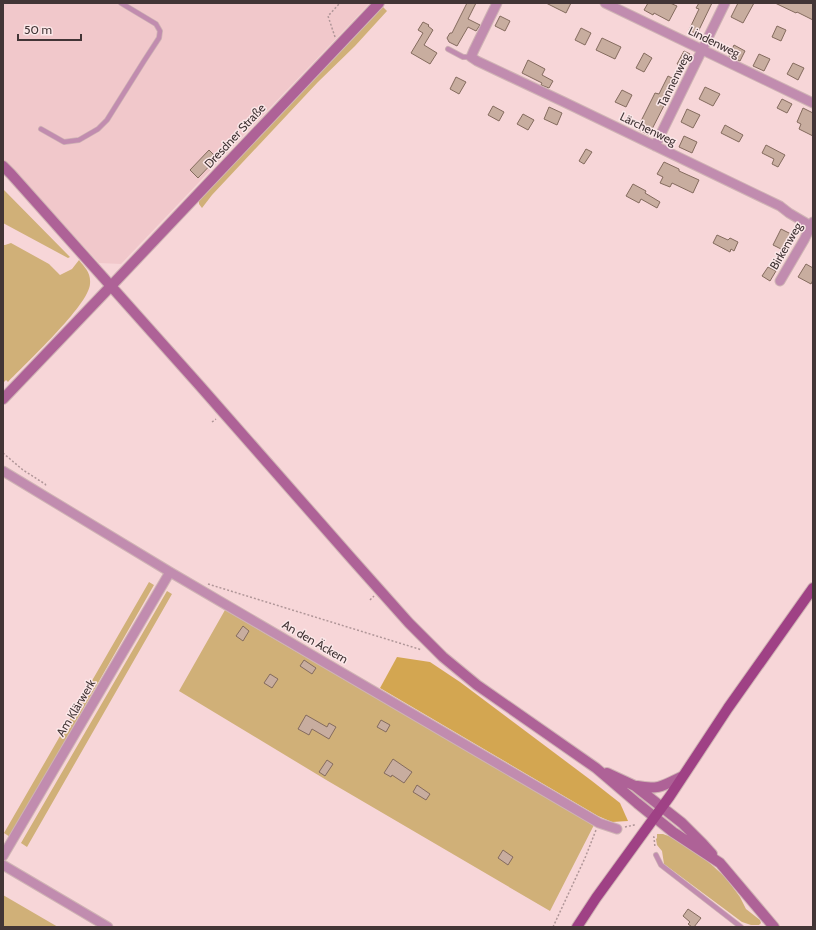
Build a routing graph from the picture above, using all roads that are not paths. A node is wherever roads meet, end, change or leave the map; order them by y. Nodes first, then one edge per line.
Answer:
1 (121, 3) edge
2 (379, 3) edge
3 (497, 3) edge
4 (606, 3) edge
5 (725, 3) edge
6 (448, 49) dead end
7 (702, 50) junction
8 (471, 57) junction
9 (813, 103) edge
10 (41, 129) dead end
11 (655, 146) junction
12 (3, 166) edge
13 (812, 224) edge
14 (780, 281) dead end
15 (111, 286) junction
16 (3, 399) edge
17 (3, 471) edge
18 (170, 572) junction
19 (813, 588) edge
20 (596, 768) junction
21 (681, 778) junction
22 (635, 786) junction
23 (662, 807) junction
24 (654, 817) junction
25 (617, 830) road end
26 (656, 855) road end
27 (3, 856) edge
28 (720, 864) junction
29 (3, 865) edge
30 (108, 927) edge
31 (577, 927) edge
32 (741, 927) edge
33 (774, 927) edge

1 - 10 lane
2 - 15 main road, Dresdner Straße
3 - 8 street
4 - 7 street, Lindenweg
5 - 7 street, Tannenweg
6 - 8 lane
7 - 9 street, Lindenweg
7 - 11 street, Tannenweg
8 - 11 street, Lärchenweg
11 - 13 street, Lärchenweg
12 - 15 main road
13 - 14 street, Birkenweg
15 - 16 main road, Dresdner Straße
15 - 20 main road
17 - 18 street, An den Äckern
18 - 25 street, An den Äckern
18 - 27 street, Am Klärwerk
19 - 21 main road
20 - 22 main road
20 - 24 main road
21 - 22 main road
21 - 23 main road
22 - 23 main road
23 - 24 main road
23 - 28 main road
24 - 28 main road
24 - 31 main road
26 - 32 lane
28 - 33 main road
29 - 30 street

